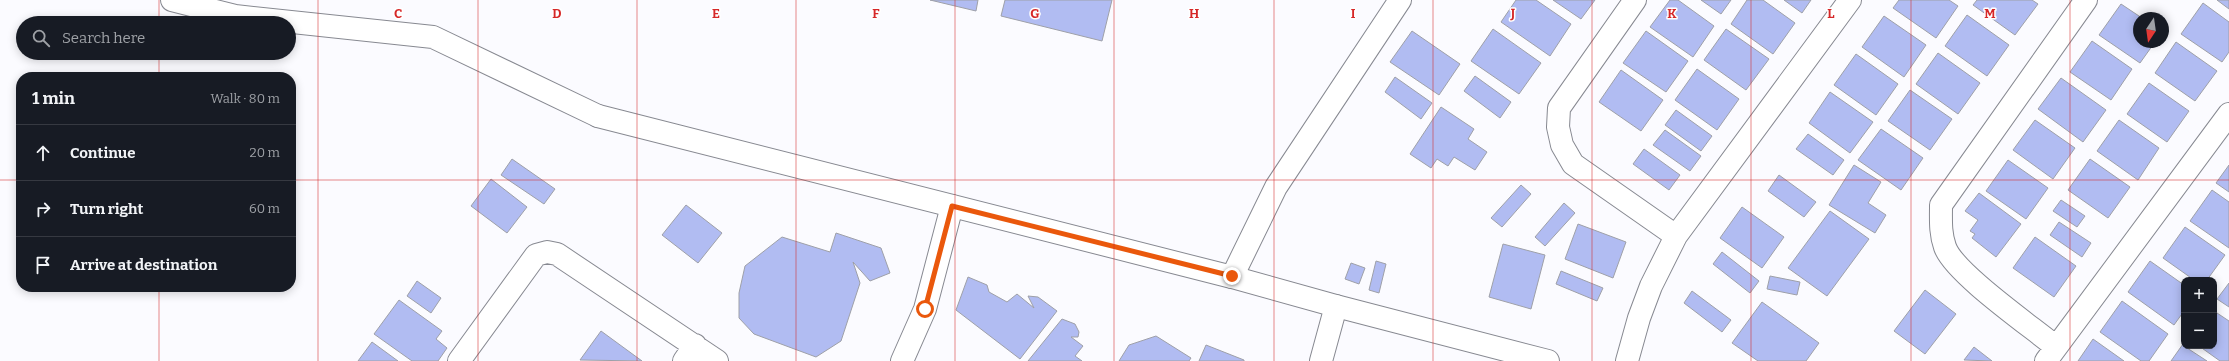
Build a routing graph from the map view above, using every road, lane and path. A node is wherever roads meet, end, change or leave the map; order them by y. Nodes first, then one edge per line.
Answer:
1 (172, 0) edge
2 (1400, 0) edge
3 (1635, 0) edge
4 (1850, 0) edge
5 (2086, 0) edge
6 (235, 16) edge
7 (296, 22) edge
8 (2229, 114) edge
9 (952, 206) junction
10 (1676, 236) junction
11 (1232, 276) junction
12 (1336, 306) junction
13 (690, 353) edge
14 (2051, 354) edge
15 (459, 361) edge
16 (717, 361) edge
17 (902, 361) edge
18 (1321, 361) edge
19 (1548, 361) edge
20 (1627, 361) edge

1 - 6 street
2 - 11 street
3 - 10 street
4 - 10 street
5 - 14 street
7 - 9 street
8 - 14 street
9 - 11 street
9 - 17 street
10 - 20 street
11 - 12 street
12 - 18 street
12 - 19 street
13 - 15 street
13 - 16 street

